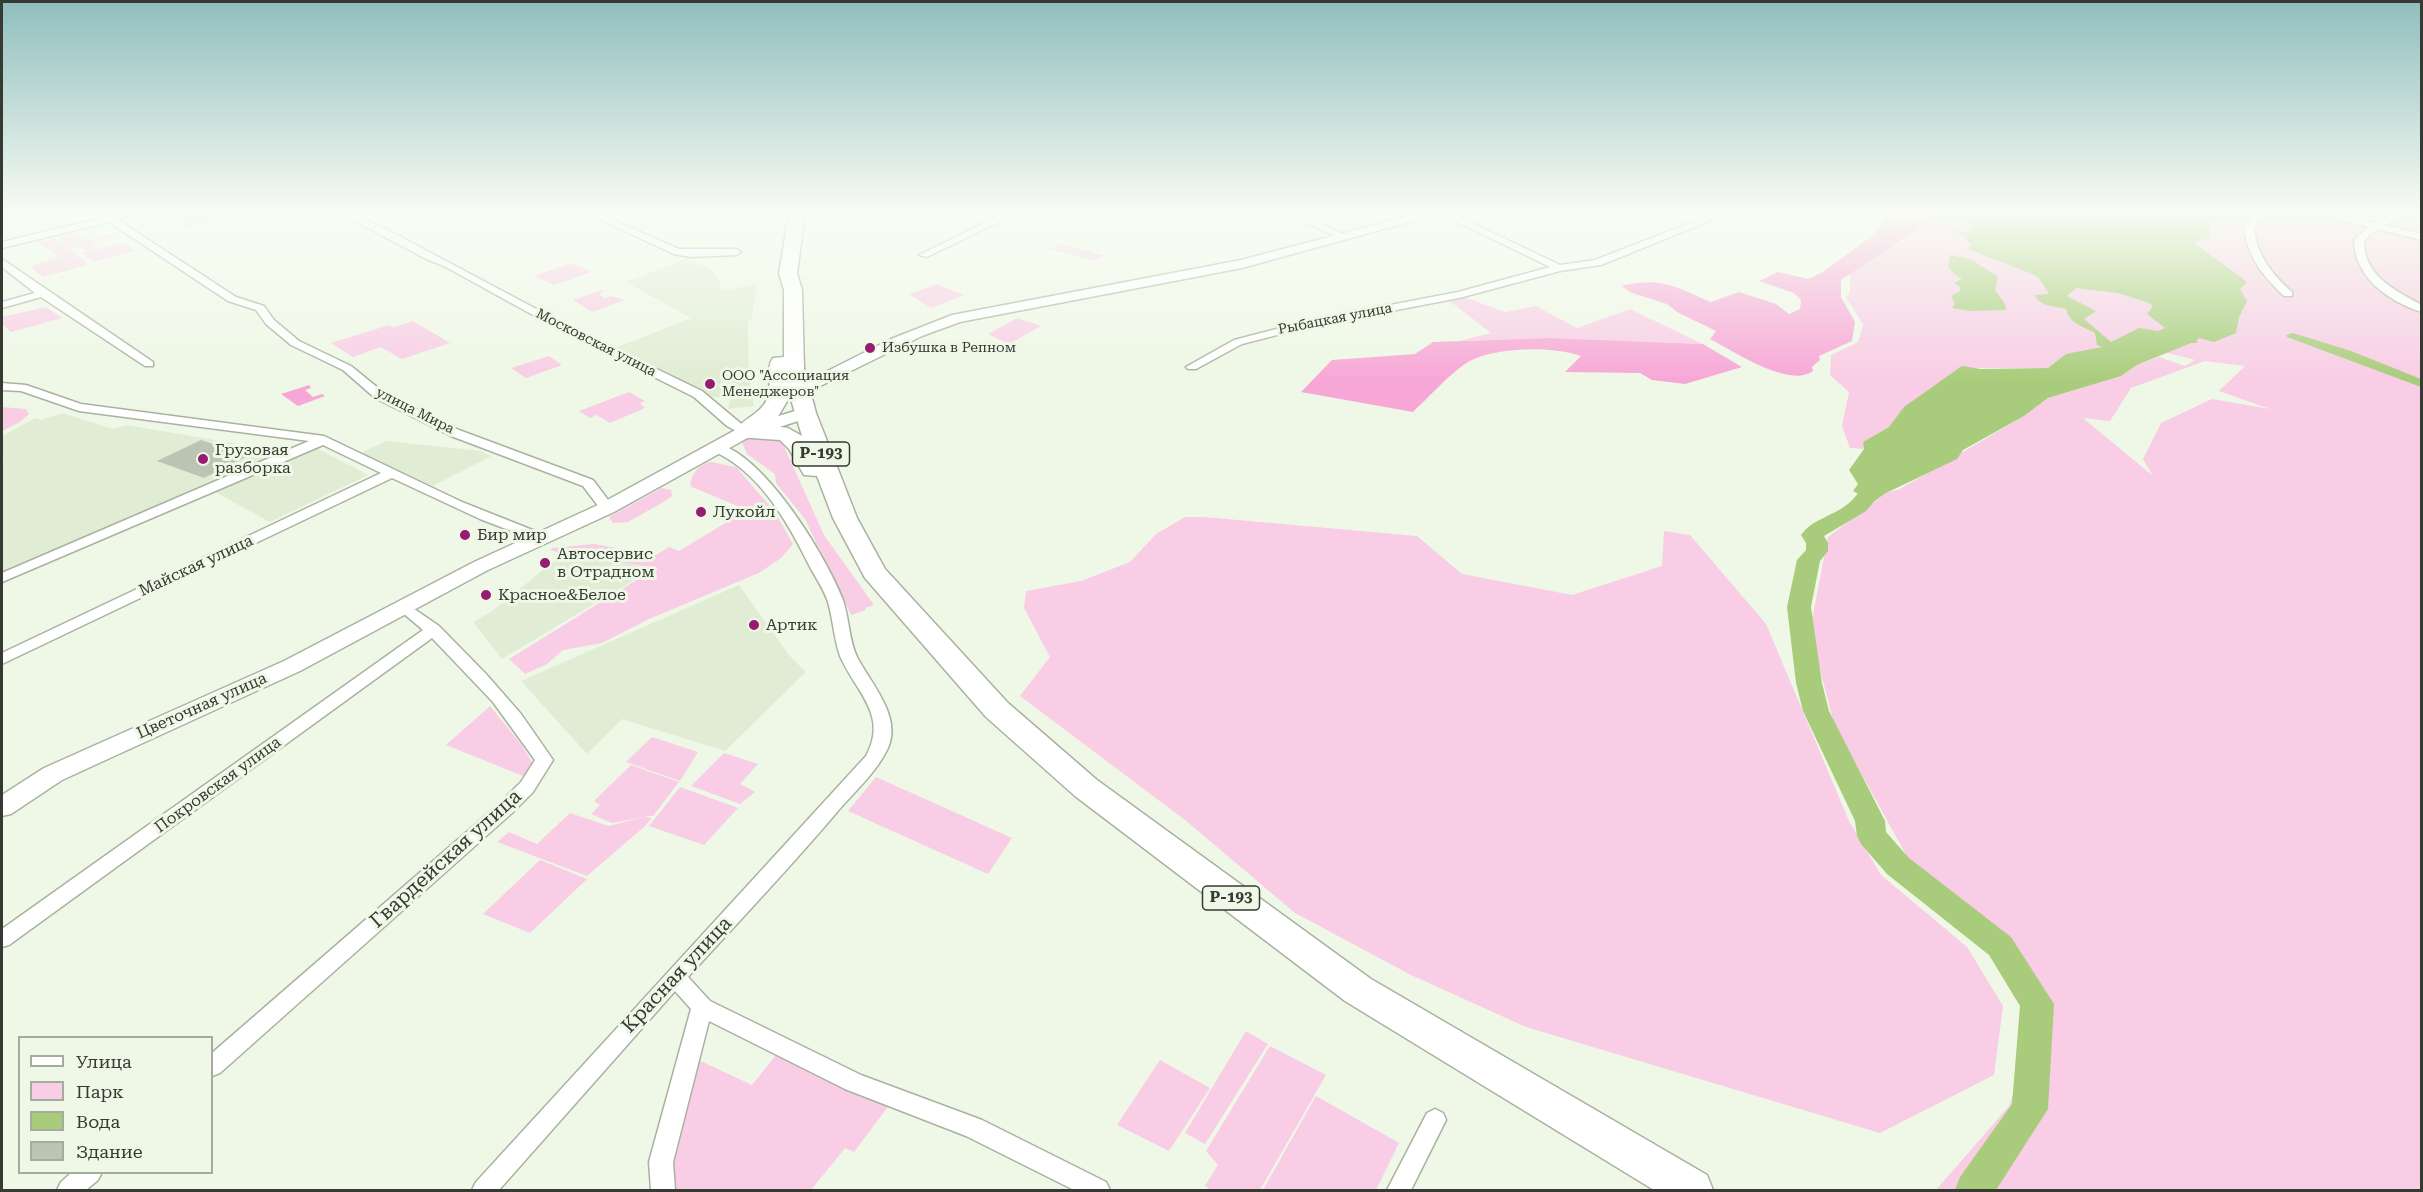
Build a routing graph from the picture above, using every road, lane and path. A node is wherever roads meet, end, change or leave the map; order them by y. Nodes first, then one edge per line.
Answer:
1 (10, 269) edge
2 (186, 269) edge
3 (456, 269) edge
4 (789, 269) edge
5 (1218, 269) edge
6 (1556, 269) edge
7 (2264, 269) edge
8 (2366, 269) edge
9 (788, 273) junction
10 (42, 294) junction
11 (2288, 294) dead end
12 (2, 305) edge
13 (2421, 309) edge
14 (149, 364) dead end
15 (1192, 367) dead end
16 (2, 387) edge
17 (798, 390) junction
18 (805, 413) junction
19 (745, 432) junction
20 (323, 440) junction
21 (718, 448) junction
22 (390, 474) junction
23 (607, 508) junction
24 (845, 518) junction
25 (540, 538) junction
26 (2, 578) edge
27 (404, 607) junction
28 (434, 629) junction
29 (2, 659) edge
30 (2, 807) edge
31 (2, 939) edge
32 (675, 977) junction
33 (702, 1007) junction
34 (213, 1065) edge
35 (1435, 1120) dead end
36 (89, 1174) edge
37 (69, 1191) edge
38 (484, 1191) edge
39 (663, 1191) edge
40 (1098, 1191) edge
41 (1399, 1191) edge
42 (1692, 1191) edge

1 - 10 street
2 - 23 street, улица Мира
3 - 19 street, Московская улица
4 - 9 highway, Р-193
5 - 17 street
6 - 15 street, Рыбацкая улица
7 - 11 street
8 - 13 street
9 - 17 highway, Р-193
9 - 19 highway
10 - 12 street
10 - 14 street
16 - 20 street
17 - 18 highway, Р-193
18 - 19 street, Цветочная улица
18 - 24 highway, Р-193
19 - 21 street, Цветочная улица
19 - 24 highway
20 - 22 street
20 - 26 street
21 - 23 street, Цветочная улица
21 - 32 street, Красная улица
22 - 25 street
22 - 29 street, Майская улица
23 - 25 street, Цветочная улица
24 - 42 highway, Р-193
25 - 27 street, Цветочная улица
27 - 28 street, Гвардейская улица
27 - 30 street, Цветочная улица
28 - 31 street, Покровская улица
28 - 34 street, Гвардейская улица
32 - 33 street
32 - 38 street, Красная улица
33 - 39 street
33 - 40 street
35 - 41 street
36 - 37 street

